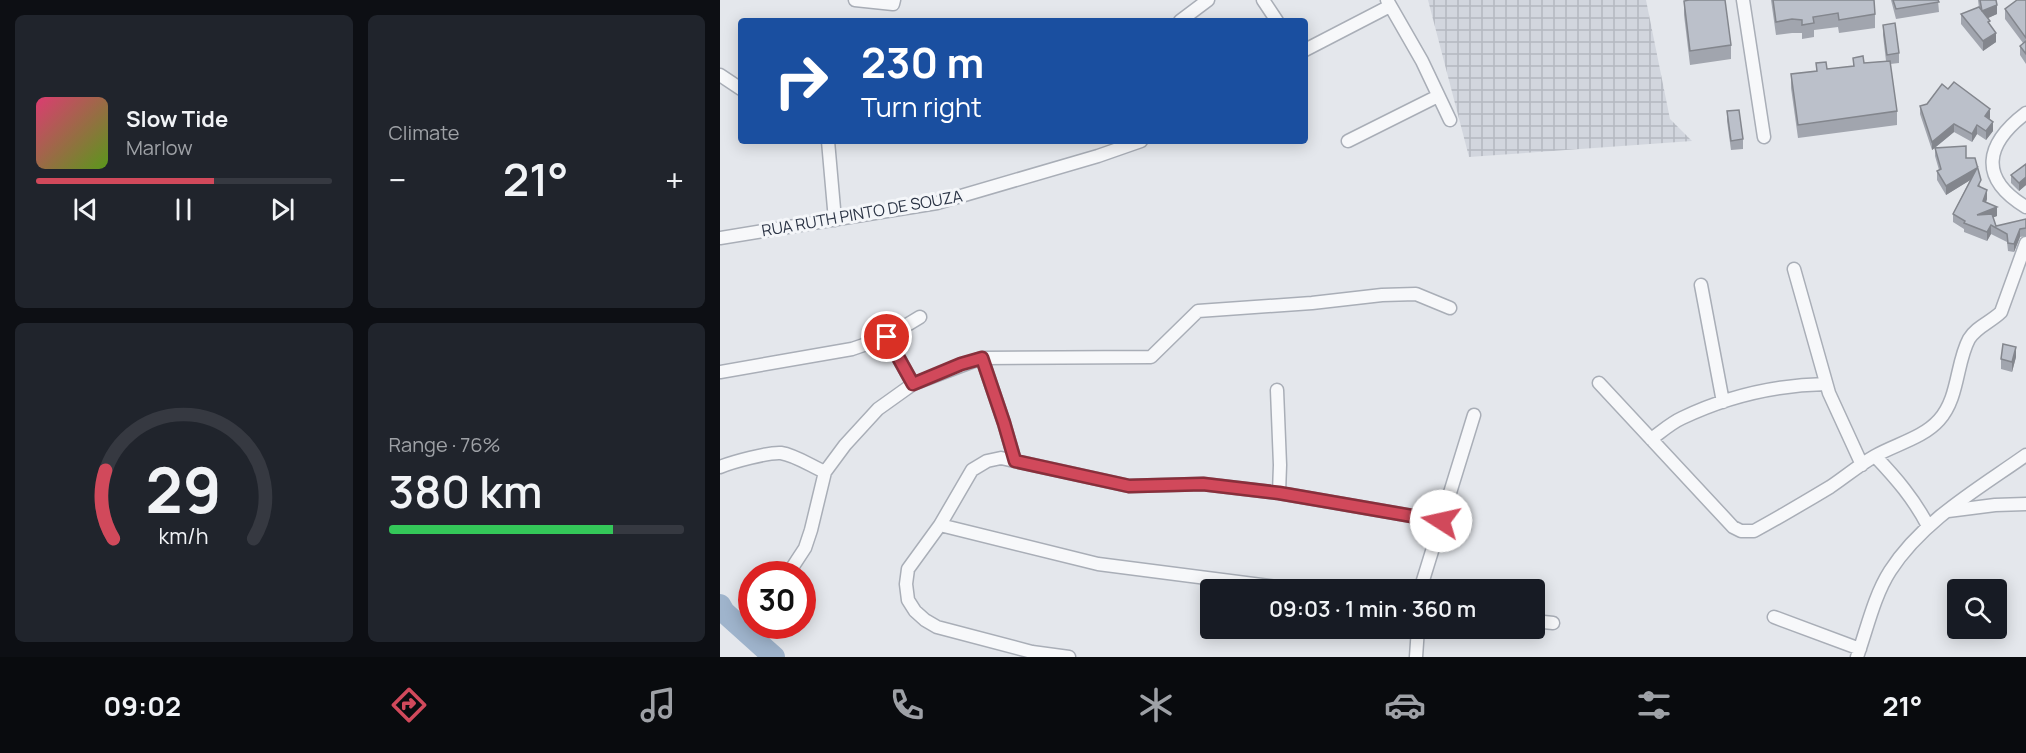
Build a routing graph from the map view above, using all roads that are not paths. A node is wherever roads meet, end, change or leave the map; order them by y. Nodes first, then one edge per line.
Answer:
1 (855, 0) edge
2 (1208, 0) edge
3 (1263, 0) edge
4 (1743, 0) edge
5 (893, 2) edge
6 (1388, 3) edge
7 (1184, 18) edge
8 (1275, 18) edge
9 (1308, 48) edge
10 (720, 75) edge
11 (738, 87) edge
12 (1438, 96) junction
13 (2026, 113) edge
14 (1449, 120) dead end
15 (1764, 137) dead end
16 (1348, 141) dead end
17 (828, 144) edge
18 (1132, 144) edge
19 (2026, 207) edge
20 (835, 220) junction
21 (720, 238) edge
22 (2026, 243) edge
23 (1794, 269) dead end
24 (1701, 285) dead end
25 (1450, 308) dead end
26 (920, 316) dead end
27 (887, 337) junction
28 (982, 358) junction
29 (720, 372) edge
30 (1599, 383) dead end
31 (913, 384) junction
32 (1826, 384) junction
33 (1277, 390) dead end
34 (1723, 402) junction
35 (1474, 415) dead end
36 (1651, 439) junction
37 (2026, 455) edge
38 (1875, 456) junction
39 (1015, 461) junction
40 (1862, 465) junction
41 (720, 467) edge
42 (825, 472) junction
43 (1279, 493) junction
44 (2026, 504) edge
45 (1947, 512) junction
46 (1441, 521) junction
47 (940, 525) junction
48 (1928, 526) junction
49 (795, 561) edge
50 (1215, 579) edge
51 (1423, 579) edge
52 (1773, 617) dead end
53 (1545, 622) edge
54 (1553, 623) dead end
55 (1417, 639) edge
56 (1859, 653) edge
57 (1069, 657) edge
58 (1416, 657) edge

1 - 5 street
2 - 7 street
3 - 8 street
4 - 15 street
6 - 9 street
6 - 12 street
10 - 11 street
12 - 14 street
12 - 16 street
13 - 19 street
17 - 20 street
18 - 20 street, RUA RUTH PINTO DE SOUZA
20 - 21 street, RUA RUTH PINTO DE SOUZA
22 - 38 street
23 - 32 street
24 - 34 street
25 - 28 street
26 - 27 street
27 - 29 street
27 - 31 street
28 - 31 street
28 - 39 street
30 - 36 street
31 - 42 street
32 - 34 street
32 - 40 street
33 - 43 street
34 - 36 street
35 - 46 street
36 - 40 street
37 - 45 street
38 - 40 street
38 - 48 street
39 - 43 street
39 - 47 street
41 - 42 street
42 - 49 street
43 - 46 street
44 - 45 street
45 - 48 street
46 - 51 street
47 - 50 street
47 - 57 street
48 - 56 street
52 - 56 street
53 - 54 street
55 - 58 street

